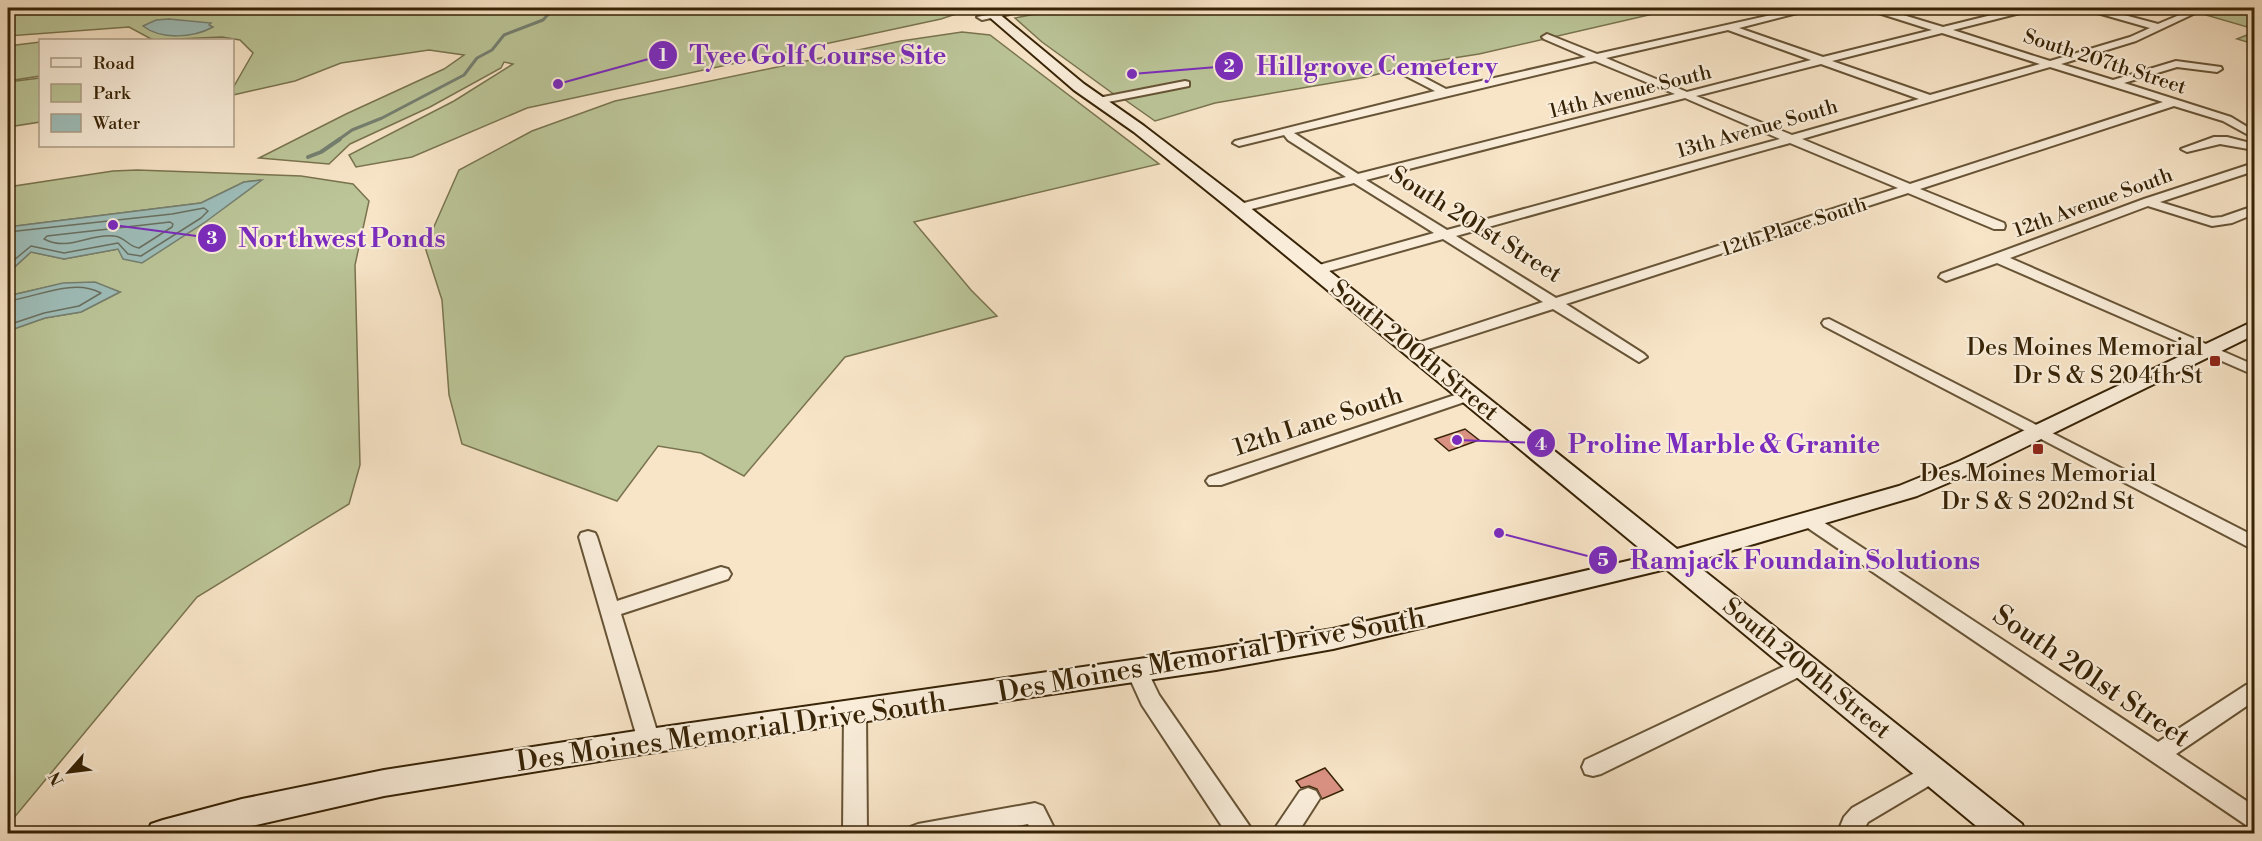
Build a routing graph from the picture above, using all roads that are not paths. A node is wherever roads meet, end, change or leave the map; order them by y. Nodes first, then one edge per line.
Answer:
1 (1033, 8) edge
2 (1812, 8) edge
3 (1872, 8) edge
4 (2029, 8) edge
5 (2090, 8) edge
6 (2202, 8) edge
7 (987, 13) edge
8 (1728, 27) junction
9 (2157, 27) junction
10 (1944, 30) junction
11 (1546, 37) dead end
12 (1595, 57) junction
13 (1822, 60) junction
14 (2053, 63) junction
15 (2217, 69) dead end
16 (1406, 72) dead end
17 (2115, 83) junction
18 (1185, 84) dead end
19 (1445, 92) junction
20 (1686, 95) junction
21 (1930, 99) junction
22 (1098, 100) junction
23 (2175, 102) junction
24 (1288, 132) junction
25 (2254, 135) edge
26 (1791, 139) junction
27 (1239, 143) dead end
28 (2254, 147) edge
29 (2187, 148) dead end
30 (2254, 167) edge
31 (1356, 179) junction
32 (1908, 189) junction
33 (2148, 202) junction
34 (1240, 208) junction
35 (2254, 210) edge
36 (1999, 226) dead end
37 (1446, 235) junction
38 (1998, 258) junction
39 (1317, 270) junction
40 (1946, 277) dead end
41 (1557, 305) junction
42 (1829, 323) dead end
43 (2254, 327) edge
44 (1414, 350) junction
45 (2208, 350) junction
46 (1639, 357) dead end
47 (2254, 370) edge
48 (1470, 395) junction
49 (2039, 432) junction
50 (1215, 481) dead end
51 (1808, 520) junction
52 (588, 537) dead end
53 (2254, 544) edge
54 (1672, 559) junction
55 (721, 574) dead end
56 (610, 609) junction
57 (1804, 665) junction
58 (1137, 670) junction
59 (2254, 691) edge
60 (855, 712) junction
61 (649, 741) junction
62 (2158, 754) junction
63 (1593, 767) dead end
64 (1934, 771) junction
65 (1308, 798) dead end
66 (2254, 818) edge
67 (1040, 823) edge
68 (163, 834) edge
69 (855, 834) edge
70 (918, 834) edge
71 (1243, 834) edge
72 (1283, 834) edge
73 (1849, 834) edge
74 (2010, 834) edge

1 - 7 street
2 - 8 street
3 - 10 street, South 207th Street
4 - 10 street, 14th Avenue South
5 - 9 street
6 - 9 street, 13th Avenue South
7 - 22 main road, South 200th Street
8 - 12 street
8 - 13 street
9 - 14 street, 13th Avenue South
10 - 13 street, 14th Avenue South
10 - 14 street, South 207th Street
11 - 12 street
12 - 19 street
12 - 20 street
13 - 20 street, 14th Avenue South
13 - 21 street
14 - 17 street, South 207th Street
14 - 21 street, 13th Avenue South
15 - 17 street
16 - 19 street
17 - 23 street, South 207th Street
18 - 22 street
19 - 24 street
20 - 26 street
20 - 31 street, 14th Avenue South
21 - 26 street, 13th Avenue South
22 - 34 main road, South 200th Street
23 - 25 street, South 207th Street
23 - 32 street, 12th Place South
24 - 27 street
24 - 31 street, South 201st Street
26 - 32 street
26 - 37 street, 13th Avenue South
28 - 29 street
30 - 33 street, 12th Avenue South
31 - 34 street, 14th Avenue South
31 - 37 street, South 201st Street
32 - 36 street
32 - 41 street, 12th Place South
33 - 35 street
33 - 38 street, 12th Avenue South
34 - 39 main road, South 200th Street
37 - 39 street, 13th Avenue South
37 - 41 street, South 201st Street
38 - 40 street, 12th Avenue South
38 - 45 street
39 - 44 main road, South 200th Street
41 - 44 street, 12th Place South
41 - 46 street, South 201st Street
42 - 49 street
43 - 45 main road, Des Moines Memorial Drive South
44 - 48 main road, South 200th Street
45 - 47 street
45 - 49 main road, Des Moines Memorial Drive South
48 - 50 street, 12th Lane South
48 - 54 main road, South 200th Street
49 - 51 main road, Des Moines Memorial Drive South
49 - 53 street
51 - 54 main road, Des Moines Memorial Drive South
51 - 62 street, South 201st Street
52 - 56 street
54 - 57 main road, South 200th Street
54 - 58 main road, Des Moines Memorial Drive South
55 - 56 street
56 - 61 street
57 - 63 street
57 - 64 main road, South 200th Street
58 - 60 main road, Des Moines Memorial Drive South
58 - 71 street
59 - 62 street
60 - 61 main road, Des Moines Memorial Drive South
60 - 69 street
61 - 68 main road, Des Moines Memorial Drive South
62 - 66 street, South 201st Street
64 - 73 street
64 - 74 main road, South 200th Street
65 - 72 street
67 - 70 street

